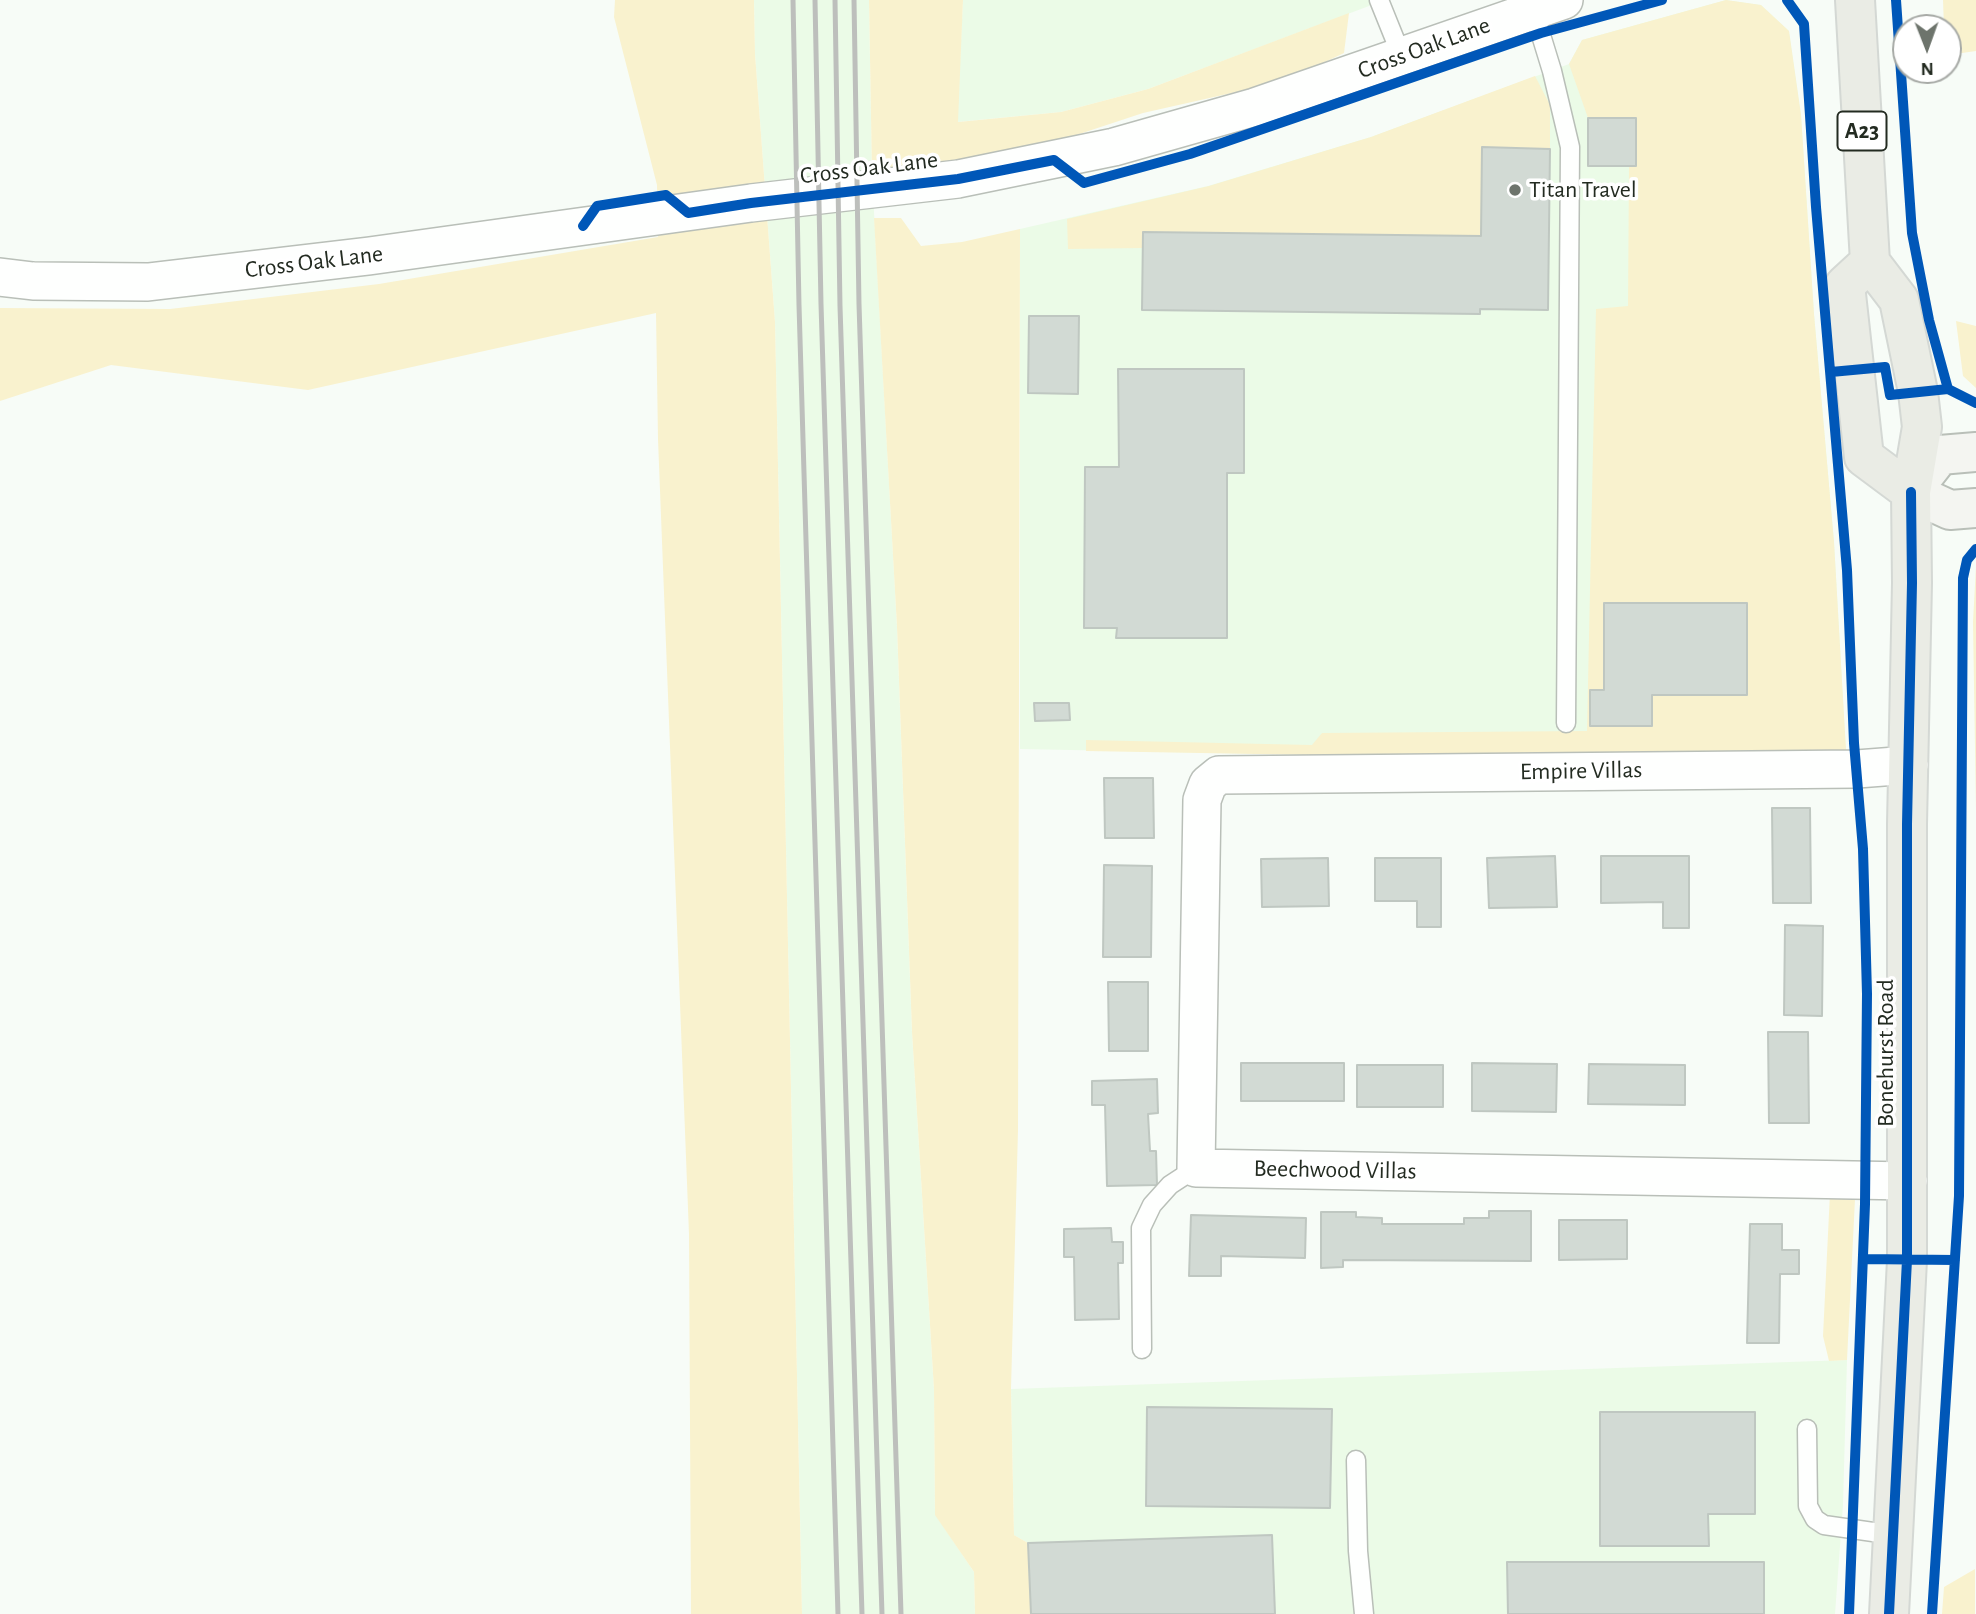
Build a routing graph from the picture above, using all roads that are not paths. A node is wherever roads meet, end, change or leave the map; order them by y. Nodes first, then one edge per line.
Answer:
1 (1379, 0) edge
2 (1855, 0) edge
3 (1548, 5) edge
4 (1402, 57) junction
5 (1870, 262) junction
6 (0, 277) edge
7 (1976, 452) edge
8 (1911, 492) junction
9 (1976, 508) edge
10 (1566, 723) dead end
11 (1909, 765) junction
12 (1196, 1168) junction
13 (1908, 1181) junction
14 (1142, 1349) dead end
15 (1807, 1429) dead end
16 (1356, 1460) dead end
17 (1894, 1535) junction
18 (1364, 1614) edge
19 (1889, 1614) edge

1 - 4 lane
2 - 5 main road, A23
3 - 4 street, Cross Oak Lane
3 - 10 lane
4 - 6 street, Cross Oak Lane
5 - 8 main road, Bonehurst Road
5 - 8 main road
7 - 8 street
8 - 9 street
8 - 11 main road, Bonehurst Road
11 - 12 street, Empire Villas
11 - 13 main road, Bonehurst Road
12 - 13 street, Beechwood Villas
12 - 14 lane
13 - 17 main road, Bonehurst Road
15 - 17 lane
16 - 18 lane
17 - 19 main road, Bonehurst Road

